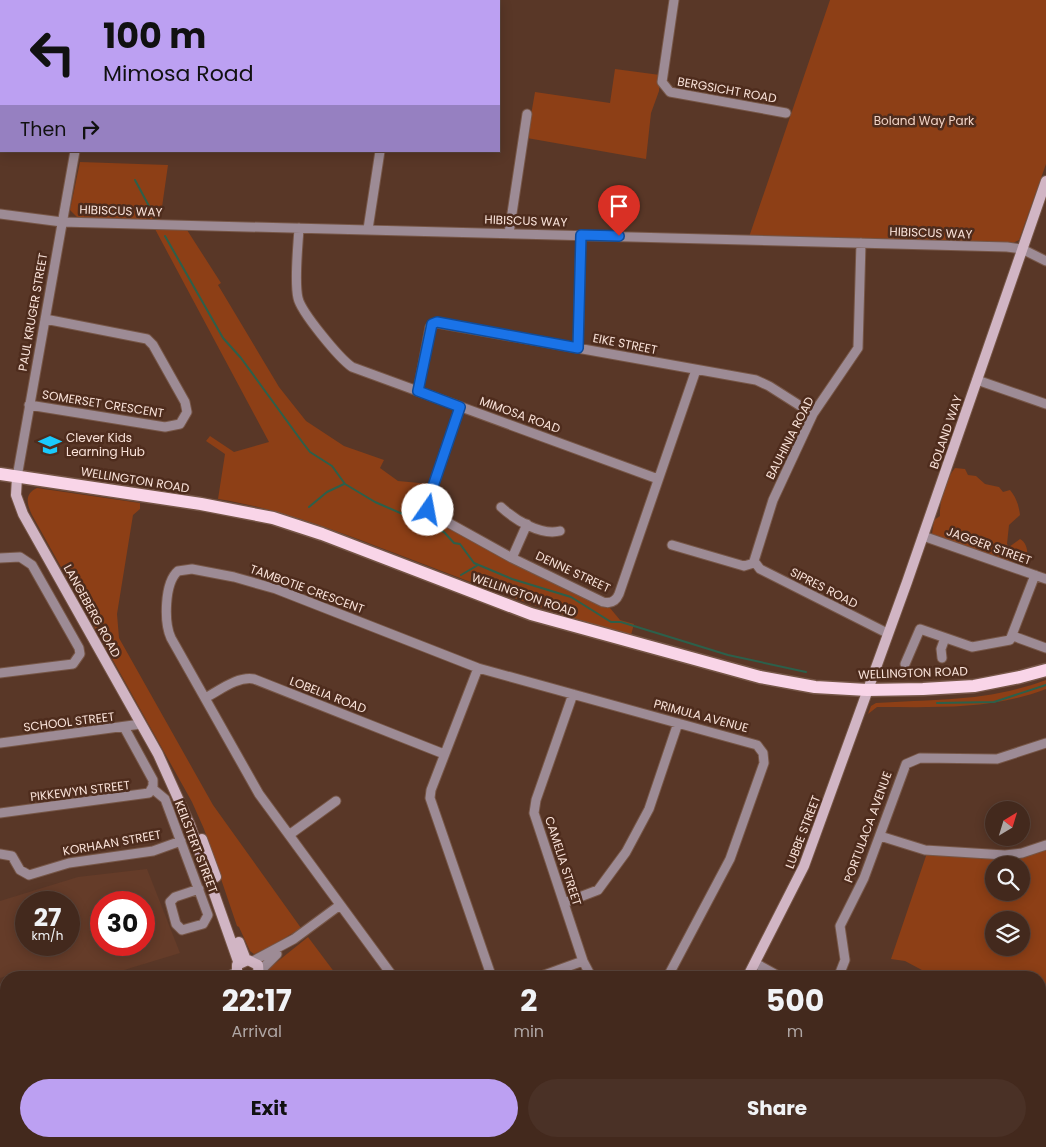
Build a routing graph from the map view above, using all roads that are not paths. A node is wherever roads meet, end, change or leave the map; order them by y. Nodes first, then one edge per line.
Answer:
1 (674, 0) edge
2 (786, 113) dead end
3 (528, 114) dead end
4 (75, 152) edge
5 (380, 152) edge
6 (1046, 181) edge
7 (0, 214) edge
8 (62, 222) junction
9 (299, 228) junction
10 (368, 230) junction
11 (509, 233) junction
12 (581, 235) junction
13 (861, 243) junction
14 (1022, 249) junction
15 (1046, 262) edge
16 (45, 319) junction
17 (578, 348) junction
18 (696, 370) junction
19 (977, 380) junction
20 (418, 391) junction
21 (1046, 404) edge
22 (29, 405) junction
23 (460, 407) junction
24 (813, 414) junction
25 (0, 474) edge
26 (16, 477) junction
27 (658, 479) junction
28 (501, 507) dead end
29 (527, 524) junction
30 (560, 531) dead end
31 (923, 536) junction
32 (672, 545) dead end
33 (0, 558) edge
34 (512, 558) junction
35 (754, 562) junction
36 (1035, 575) junction
37 (1046, 579) edge
38 (887, 633) junction
39 (1013, 636) junction
40 (945, 638) junction
41 (1046, 648) edge
42 (942, 658) dead end
43 (905, 664) dead end
44 (478, 668) junction
45 (1046, 670) edge
46 (0, 673) edge
47 (867, 690) junction
48 (573, 694) junction
49 (204, 698) junction
50 (678, 723) junction
51 (141, 724) junction
52 (124, 727) junction
53 (0, 743) edge
54 (1046, 743) edge
55 (444, 754) junction
56 (153, 789) junction
57 (336, 801) dead end
58 (0, 813) edge
59 (289, 835) junction
60 (880, 836) junction
61 (181, 841) junction
62 (1046, 844) edge
63 (0, 854) edge
64 (199, 889) junction
65 (564, 903) junction
66 (340, 905) junction
67 (294, 939) junction
68 (583, 962) junction
69 (755, 963) junction
70 (242, 967) edge
71 (263, 971) edge
72 (389, 971) edge
73 (490, 971) edge
74 (557, 971) edge
75 (588, 971) edge
76 (671, 971) edge
77 (751, 971) edge
78 (769, 971) edge
79 (841, 971) edge

1 - 2 street, BERGSICHT ROAD
3 - 11 street
4 - 8 street, PAUL KRUGER STREET
5 - 10 street
6 - 14 main road, BOLAND WAY
7 - 8 street, HIBISCUS WAY
8 - 9 street, HIBISCUS WAY
8 - 16 street, PAUL KRUGER STREET
9 - 10 street, HIBISCUS WAY
9 - 20 street, MIMOSA ROAD
10 - 11 street, HIBISCUS WAY
11 - 12 street, HIBISCUS WAY
12 - 13 street, HIBISCUS WAY
12 - 17 street
13 - 14 street, HIBISCUS WAY
13 - 24 street, BAUHINIA ROAD
14 - 15 street, HIBISCUS WAY
14 - 19 main road, BOLAND WAY
16 - 22 street, PAUL KRUGER STREET
16 - 22 street, SOMERSET CRESCENT
17 - 18 street, EIKE STREET
17 - 20 street, EIKE STREET
18 - 24 street, EIKE STREET
18 - 27 street, DENNE STREET
19 - 21 street
19 - 31 main road, BOLAND WAY
20 - 23 street, MIMOSA ROAD
22 - 26 street, PAUL KRUGER STREET
23 - 27 street, MIMOSA ROAD
23 - 34 street, DENNE STREET
24 - 35 street, BAUHINIA ROAD
25 - 26 main road, WELLINGTON ROAD
26 - 47 main road, WELLINGTON ROAD
26 - 51 main road, LANGEBERG ROAD
27 - 34 street, DENNE STREET
28 - 29 street
29 - 30 street
29 - 34 street
31 - 36 street, JAGGER STREET
31 - 38 main road, BOLAND WAY
32 - 35 street
33 - 46 street
35 - 38 street, SIPRES ROAD
36 - 37 street, JAGGER STREET
36 - 39 street
38 - 47 main road, BOLAND WAY
39 - 40 street
39 - 41 street
40 - 42 street
40 - 43 street
44 - 48 street, PRIMULA AVENUE
44 - 49 street, TAMBOTIE CRESCENT
44 - 55 street
45 - 47 main road, WELLINGTON ROAD
47 - 69 main road, LUBBE STREET
48 - 50 street, PRIMULA AVENUE
48 - 65 street, CAMELIA STREET
49 - 55 street, LOBELIA ROAD
49 - 59 street, TAMBOTIE CRESCENT
50 - 65 street
50 - 76 street, PRIMULA AVENUE
51 - 52 street, SCHOOL STREET
51 - 70 main road, LANGEBERG ROAD
52 - 53 street, SCHOOL STREET
52 - 56 street
54 - 60 street, PORTULACA AVENUE
55 - 73 street
56 - 58 street, PIKKEWYN STREET
56 - 61 street, KEILSTERT STREET
57 - 59 street
59 - 66 street, TAMBOTIE CRESCENT
60 - 62 street
60 - 79 street, PORTULACA AVENUE
61 - 63 street, KORHAAN STREET
61 - 64 street, KEILSTERT STREET
64 - 64 street, KEILSTERT STREET
65 - 68 street, CAMELIA STREET
66 - 67 street
66 - 72 street, TAMBOTIE CRESCENT
67 - 70 street
67 - 71 street
68 - 74 street
68 - 75 street, CAMELIA STREET
69 - 77 main road, LUBBE STREET
69 - 78 street

